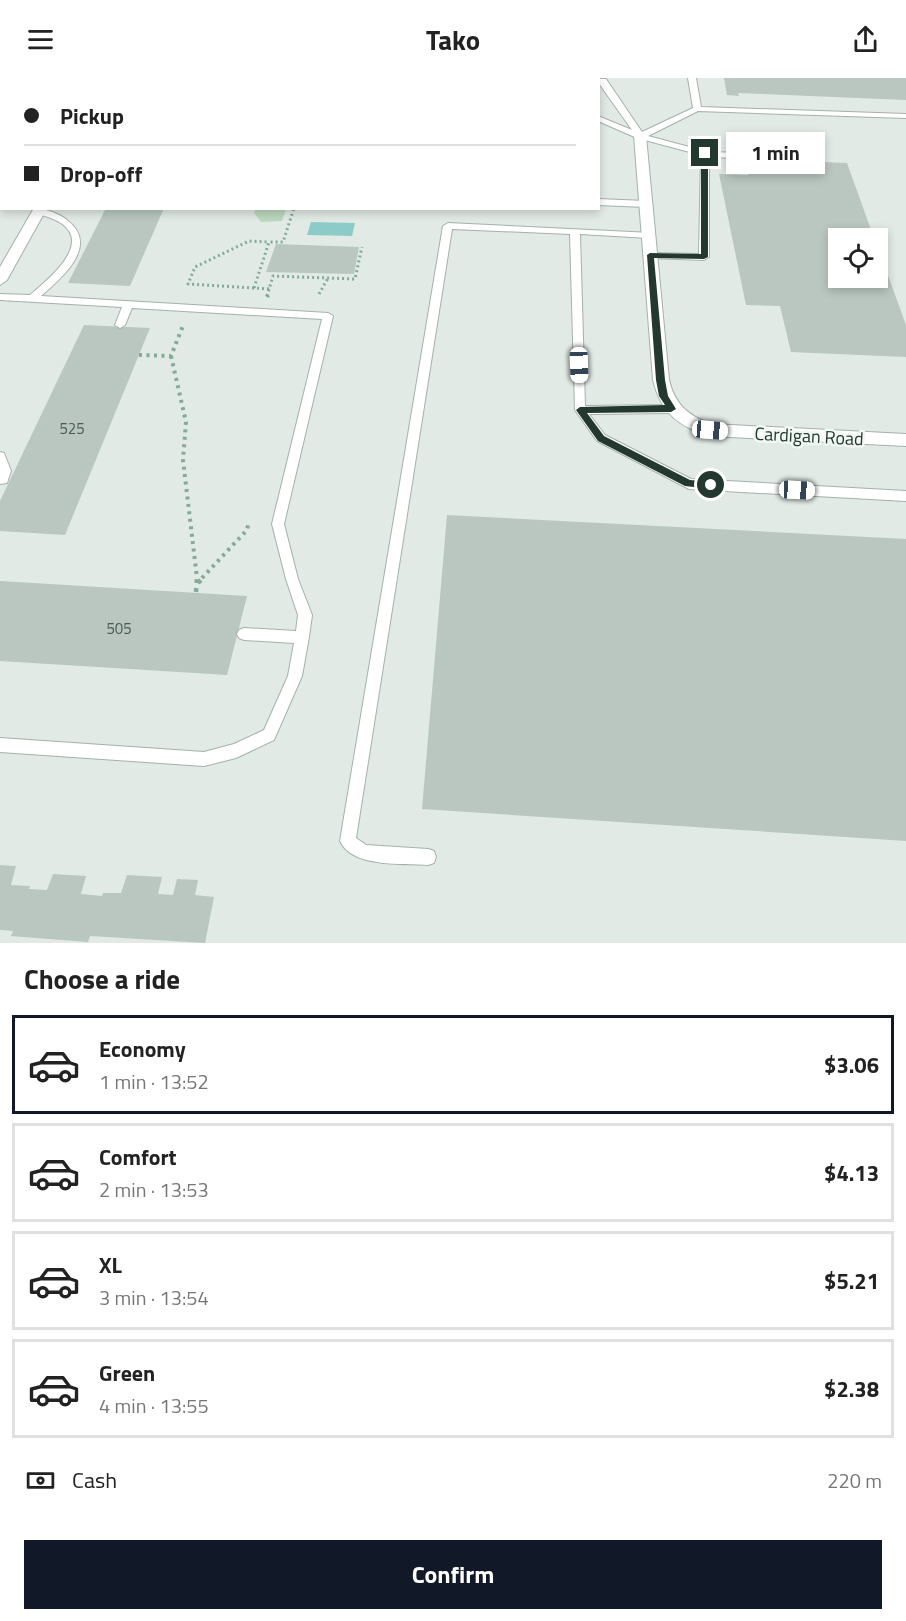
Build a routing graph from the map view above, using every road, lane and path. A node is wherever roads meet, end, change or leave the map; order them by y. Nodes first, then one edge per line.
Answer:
1 (692, 78) edge
2 (600, 80) edge
3 (698, 109) junction
4 (906, 116) edge
5 (600, 119) edge
6 (640, 136) junction
7 (705, 153) junction
8 (814, 158) dead end
9 (600, 202) edge
10 (646, 204) junction
11 (40, 210) edge
12 (293, 210) edge
13 (575, 231) junction
14 (649, 235) junction
15 (269, 242) junction
16 (362, 247) dead end
17 (650, 255) junction
18 (329, 278) junction
19 (0, 280) edge
20 (254, 288) junction
21 (269, 289) junction
22 (319, 294) dead end
23 (0, 297) edge
24 (32, 299) junction
25 (128, 305) junction
26 (190, 308) junction
27 (262, 312) junction
28 (120, 325) dead end
29 (139, 355) dead end
30 (171, 356) junction
31 (671, 409) junction
32 (580, 410) junction
33 (906, 441) edge
34 (0, 456) edge
35 (3, 480) dead end
36 (906, 496) edge
37 (249, 521) dead end
38 (198, 584) junction
39 (195, 592) dead end
40 (244, 634) dead end
41 (302, 637) junction
42 (0, 745) edge
43 (428, 857) dead end

1 - 3 lane
2 - 6 lane
3 - 4 lane
3 - 6 lane
5 - 6 lane
6 - 7 lane
6 - 10 street
7 - 8 lane
7 - 17 lane
9 - 10 lane
10 - 14 street
11 - 19 street
11 - 24 lane
12 - 15 path
13 - 14 lane
13 - 32 lane
13 - 43 lane
14 - 17 street
15 - 20 path
15 - 20 path
16 - 18 path
17 - 31 street
18 - 21 path
18 - 22 path
20 - 21 path
21 - 27 path
23 - 24 lane
24 - 25 lane
25 - 26 lane
25 - 28 lane
26 - 27 lane
26 - 30 path
27 - 41 lane
29 - 30 path
30 - 38 path
31 - 32 lane
31 - 33 street, Cardigan Road
32 - 36 lane
34 - 35 lane
37 - 38 path
38 - 39 path
40 - 41 lane
41 - 42 lane

